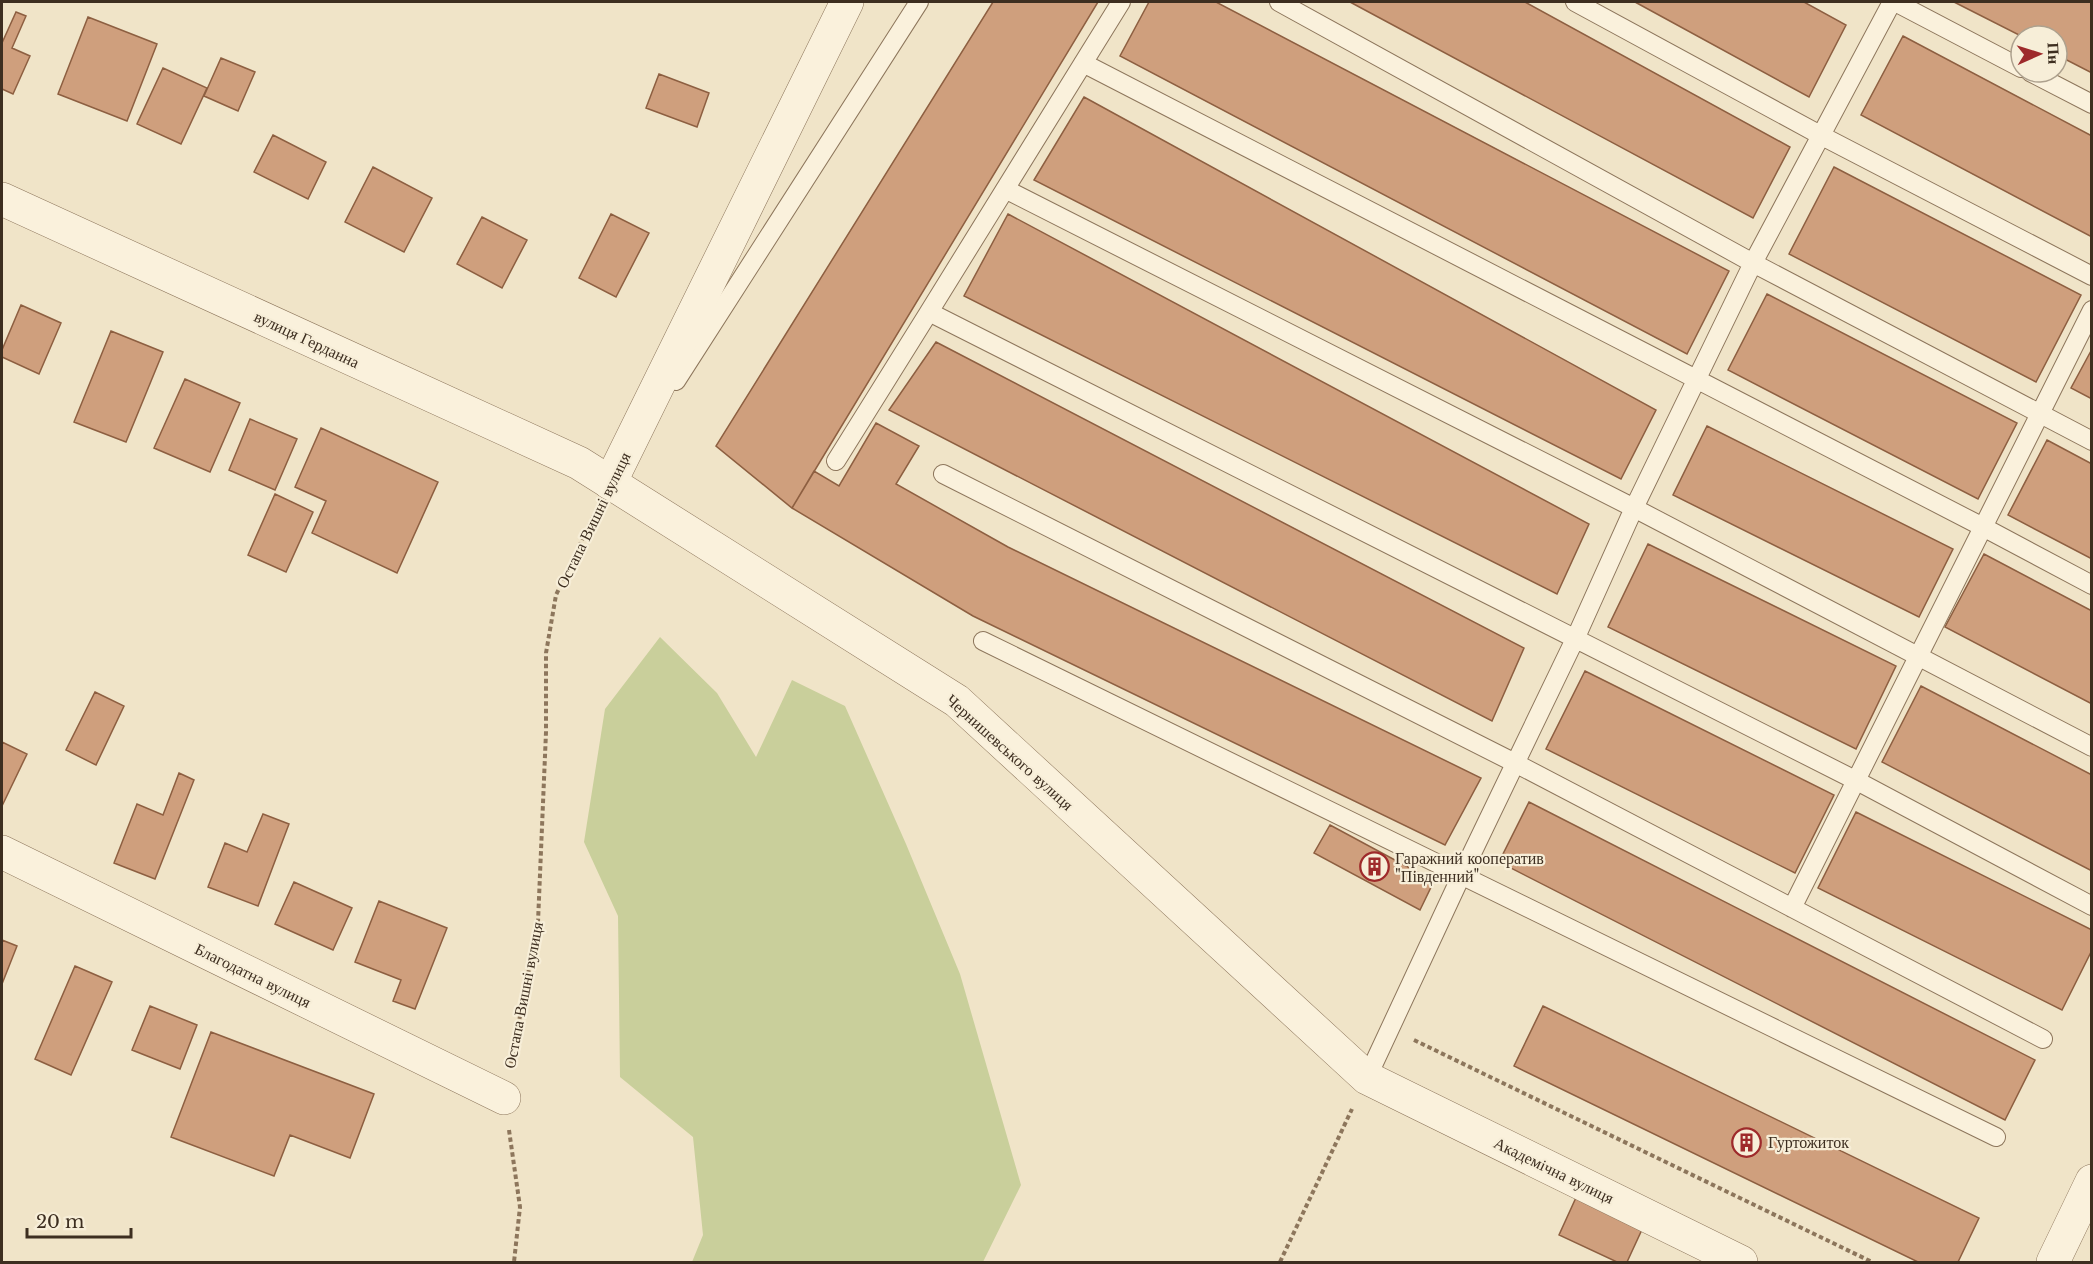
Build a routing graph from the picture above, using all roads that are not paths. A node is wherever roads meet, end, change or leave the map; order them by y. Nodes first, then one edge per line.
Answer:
1 (848, 2) edge
2 (919, 2) edge
3 (1121, 2) edge
4 (1279, 2) edge
5 (1575, 2) edge
6 (1893, 2) edge
7 (2009, 62) edge
8 (1083, 63) junction
9 (2053, 84) edge
10 (2091, 104) edge
11 (1822, 136) junction
12 (1005, 189) junction
13 (2, 199) edge
14 (1753, 263) junction
15 (2091, 276) edge
16 (2091, 310) edge
17 (930, 312) junction
18 (1697, 381) junction
19 (2040, 414) junction
20 (2091, 441) edge
21 (836, 461) dead end
22 (943, 474) dead end
23 (610, 483) junction
24 (1634, 508) junction
25 (1983, 527) junction
26 (2091, 585) edge
27 (1576, 637) junction
28 (983, 641) dead end
29 (1919, 655) junction
30 (2091, 747) edge
31 (1515, 763) junction
32 (1857, 781) junction
33 (2, 852) edge
34 (1462, 874) junction
35 (2091, 906) edge
36 (1792, 908) junction
37 (2043, 1039) dead end
38 (1367, 1078) junction
39 (504, 1098) road end
40 (1996, 1137) dead end
41 (2091, 1181) edge
42 (1741, 1263) edge
43 (2053, 1263) edge

1 - 23 street, Остапа Вишні вулиця
2 - 23 lane
3 - 8 lane
4 - 14 lane
5 - 11 lane
6 - 7 lane
6 - 11 lane
8 - 12 lane
8 - 18 lane
9 - 10 lane
11 - 14 lane
11 - 15 lane
12 - 17 lane
12 - 24 lane
13 - 23 street, вулиця Герданна
14 - 18 lane
14 - 19 lane
16 - 19 lane
17 - 21 lane
17 - 27 lane
18 - 24 lane
18 - 25 lane
19 - 20 lane
19 - 25 lane
22 - 31 lane
23 - 38 street, Чернишевського вулиця
24 - 27 lane
24 - 29 lane
25 - 26 lane
25 - 29 lane
27 - 31 lane
27 - 32 lane
28 - 34 lane
29 - 30 lane
29 - 32 lane
31 - 34 lane
31 - 36 lane
32 - 35 lane
32 - 36 lane
33 - 39 street, Благодатна вулиця
34 - 38 lane
34 - 40 lane
36 - 37 lane
38 - 42 street, Академічна вулиця
41 - 43 street

